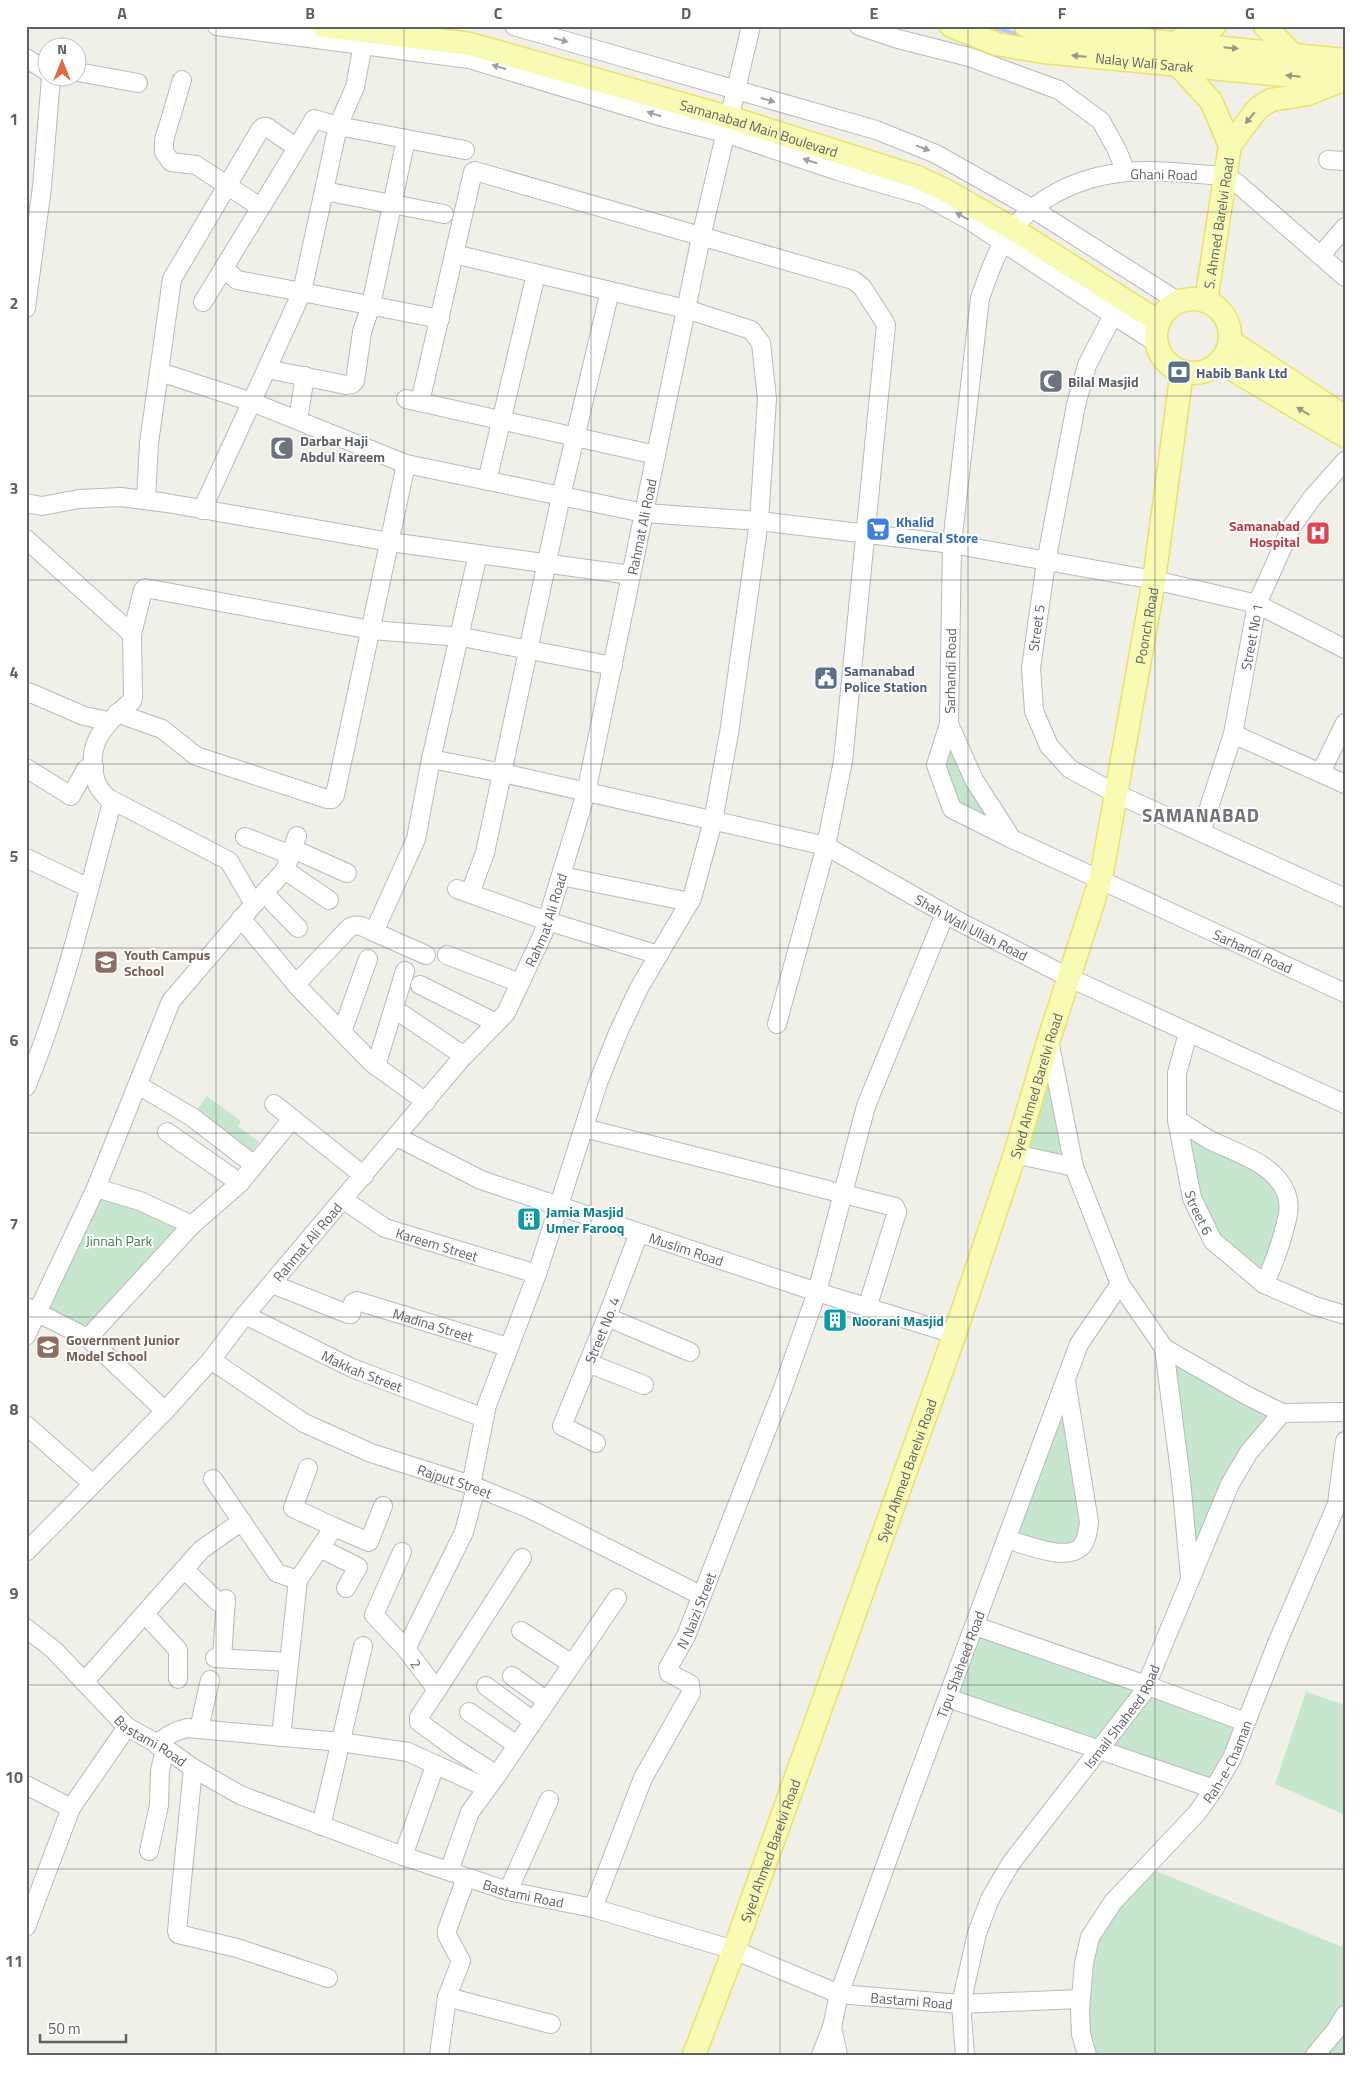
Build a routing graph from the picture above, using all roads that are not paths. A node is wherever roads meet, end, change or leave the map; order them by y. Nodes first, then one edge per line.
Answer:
1 (217, 26) edge
2 (323, 26) edge
3 (420, 26) edge
4 (514, 26) edge
5 (751, 26) edge
6 (860, 26) edge
7 (951, 26) edge
8 (1026, 26) edge
9 (1214, 26) edge
10 (1265, 26) edge
11 (449, 32) edge
12 (1165, 41) junction
13 (363, 44) junction
14 (424, 52) junction
15 (1294, 56) junction
16 (26, 58) edge
17 (1178, 65) junction
18 (38, 66) edge
19 (88, 74) edge
20 (1344, 74) edge
21 (182, 80) dead end
22 (138, 83) dead end
23 (50, 88) edge
24 (729, 112) junction
25 (338, 126) junction
26 (406, 139) junction
27 (1230, 145) junction
28 (296, 148) junction
29 (465, 150) dead end
30 (1126, 172) junction
31 (1225, 176) junction
32 (226, 187) junction
33 (324, 191) junction
34 (393, 204) junction
35 (260, 207) junction
36 (444, 214) dead end
37 (1017, 226) junction
38 (1345, 227) edge
39 (700, 237) junction
40 (454, 254) junction
41 (1321, 255) junction
42 (224, 268) junction
43 (536, 274) junction
44 (1345, 276) edge
45 (302, 292) junction
46 (610, 292) junction
47 (1206, 301) junction
48 (204, 302) dead end
49 (372, 305) junction
50 (26, 308) edge
51 (686, 309) junction
52 (1113, 315) junction
53 (440, 319) junction
54 (1165, 320) junction
55 (1230, 341) junction
56 (1220, 362) junction
57 (267, 369) junction
58 (160, 372) junction
59 (1182, 372) junction
60 (305, 376) junction
61 (252, 402) junction
62 (1345, 417) edge
63 (298, 420) junction
64 (501, 420) junction
65 (1345, 436) edge
66 (575, 437) junction
67 (656, 455) junction
68 (1345, 461) edge
69 (406, 464) junction
70 (487, 481) junction
71 (561, 496) junction
72 (146, 500) junction
73 (26, 503) edge
74 (202, 510) junction
75 (644, 513) junction
76 (759, 521) junction
77 (867, 534) junction
78 (26, 539) edge
79 (390, 542) junction
80 (952, 544) junction
81 (478, 554) junction
82 (1046, 562) junction
83 (547, 564) junction
84 (632, 575) junction
85 (1154, 580) junction
86 (1257, 604) junction
87 (372, 630) junction
88 (132, 634) junction
89 (458, 637) junction
90 (1345, 649) edge
91 (529, 650) junction
92 (613, 666) junction
93 (26, 695) edge
94 (113, 717) junction
95 (1345, 723) edge
96 (949, 724) junction
97 (1233, 734) junction
98 (431, 759) junction
99 (94, 767) junction
100 (26, 768) edge
101 (1321, 772) junction
102 (502, 773) junction
103 (1345, 784) edge
104 (1115, 792) junction
105 (586, 793) junction
106 (108, 798) junction
107 (713, 821) junction
108 (1201, 832) junction
109 (245, 837) dead end
110 (1012, 839) junction
111 (826, 846) junction
112 (292, 852) junction
113 (26, 858) edge
114 (347, 873) dead end
115 (561, 876) junction
116 (1101, 878) junction
117 (89, 888) junction
118 (1345, 898) edge
119 (259, 899) junction
120 (329, 900) dead end
121 (690, 902) junction
122 (945, 914) junction
123 (241, 918) junction
124 (547, 921) junction
125 (298, 928) dead end
126 (374, 932) junction
127 (426, 955) dead end
128 (447, 955) dead end
129 (659, 955) junction
130 (368, 959) dead end
131 (405, 971) dead end
132 (1070, 978) junction
133 (520, 983) junction
134 (296, 984) junction
135 (420, 985) dead end
136 (1345, 993) edge
137 (402, 1014) dead end
138 (496, 1024) junction
139 (777, 1024) dead end
140 (342, 1032) junction
141 (1188, 1033) junction
142 (1049, 1039) junction
143 (464, 1056) junction
144 (376, 1066) junction
145 (138, 1085) junction
146 (26, 1088) edge
147 (426, 1102) junction
148 (274, 1104) dead end
149 (1345, 1104) edge
150 (292, 1119) junction
151 (1177, 1120) junction
152 (584, 1128) junction
153 (167, 1132) dead end
154 (396, 1137) junction
155 (1015, 1154) junction
156 (253, 1164) junction
157 (1074, 1167) junction
158 (364, 1176) junction
159 (240, 1183) junction
160 (96, 1188) junction
161 (843, 1195) junction
162 (344, 1200) junction
163 (559, 1206) junction
164 (192, 1225) junction
165 (639, 1233) junction
166 (537, 1274) junction
167 (272, 1284) junction
168 (1120, 1284) junction
169 (1264, 1284) junction
170 (817, 1292) junction
171 (867, 1308) junction
172 (32, 1310) edge
173 (245, 1315) junction
174 (1345, 1315) edge
175 (607, 1317) junction
176 (954, 1334) junction
177 (26, 1336) edge
178 (88, 1338) junction
179 (508, 1347) junction
180 (1164, 1348) junction
181 (690, 1352) dead end
182 (212, 1360) junction
183 (588, 1363) junction
184 (1066, 1380) junction
185 (644, 1384) dead end
186 (165, 1411) junction
187 (1345, 1412) edge
188 (1282, 1413) junction
189 (484, 1418) junction
190 (26, 1425) edge
191 (1345, 1441) edge
192 (596, 1443) dead end
193 (308, 1468) dead end
194 (213, 1478) dead end
195 (93, 1484) junction
196 (474, 1486) junction
197 (1341, 1505) edge
198 (383, 1506) dead end
199 (242, 1521) junction
200 (334, 1528) junction
201 (1006, 1538) junction
202 (320, 1548) junction
203 (26, 1552) edge
204 (402, 1552) dead end
205 (522, 1558) dead end
206 (184, 1568) junction
207 (298, 1580) junction
208 (1190, 1580) junction
209 (346, 1588) dead end
210 (702, 1596) junction
211 (617, 1598) dead end
212 (144, 1614) junction
213 (975, 1626) junction
214 (26, 1628) edge
215 (521, 1631) dead end
216 (363, 1646) dead end
217 (406, 1649) junction
218 (289, 1662) junction
219 (572, 1664) junction
220 (512, 1676) dead end
221 (178, 1678) dead end
222 (210, 1680) dead end
223 (84, 1682) junction
224 (1146, 1685) junction
225 (486, 1686) dead end
226 (437, 1690) junction
227 (948, 1698) junction
228 (547, 1701) junction
229 (469, 1712) dead end
230 (534, 1721) junction
231 (1245, 1722) junction
232 (126, 1727) junction
233 (199, 1729) junction
234 (281, 1737) junction
235 (340, 1742) junction
236 (517, 1745) junction
237 (161, 1746) junction
238 (1101, 1749) junction
239 (193, 1768) junction
240 (432, 1774) dead end
241 (492, 1782) junction
242 (26, 1785) edge
243 (1214, 1789) junction
244 (550, 1800) dead end
245 (71, 1808) junction
246 (321, 1826) junction
247 (149, 1851) dead end
248 (403, 1856) junction
249 (449, 1871) junction
250 (466, 1878) junction
251 (508, 1891) junction
252 (30, 1906) edge
253 (593, 1908) junction
254 (26, 1927) edge
255 (734, 1950) junction
256 (328, 1978) dead end
257 (839, 1994) junction
258 (447, 1997) junction
259 (1080, 1999) junction
260 (962, 2004) junction
261 (1345, 2015) edge
262 (551, 2024) dead end
263 (832, 2027) junction
264 (438, 2055) edge
265 (694, 2055) edge
266 (821, 2055) edge
267 (838, 2055) edge
268 (965, 2055) edge
269 (1087, 2055) edge
270 (1315, 2055) edge

1 - 13 street
2 - 11 main road, Samanabad Main Boulevard
3 - 11 main road, Samanabad Main Boulevard
4 -> 24 street
5 - 24 street, Rahmat Ali Road
6 - 30 street
17 -> 7 main road, Nalay Wali Sarak
8 - 12 main road, Nalay Wali Sarak
9 - 12 main road
10 - 15 main road
11 - 14 main road
11 - 24 main road, Samanabad Main Boulevard
12 -> 15 main road, Nalay Wali Sarak
13 - 14 street
13 - 25 street
24 -> 14 street
15 - 20 main road, Nalay Wali Sarak
16 - 18 street
20 -> 17 main road, Nalay Wali Sarak
17 - 27 main road, S. Ahmed Barelvi Road
19 - 22 street
20 -> 27 main road, S. Ahmed Barelvi Road
21 - 32 street
23 - 50 street
24 - 37 main road, Samanabad Main Boulevard
24 -> 37 street
24 - 39 street, Rahmat Ali Road
25 - 26 street
25 - 28 street
25 - 33 street
26 - 29 street
26 - 34 street
27 - 31 main road, S. Ahmed Barelvi Road
28 - 32 street
28 - 35 street
30 - 31 street, Ghani Road
30 - 37 street, Ghani Road
31 - 41 street
31 - 47 main road, S. Ahmed Barelvi Road
32 - 35 street
32 - 58 street
33 - 34 street
33 - 45 street
34 - 36 street
34 - 49 street
35 - 42 street
37 - 52 street
37 - 54 main road, Samanabad Main Boulevard
37 - 80 street, Sarhandi Road
38 - 41 street
39 - 40 street
39 - 51 street, Rahmat Ali Road
39 - 77 street
40 - 43 street, 2
40 - 53 street
41 - 44 street
42 - 45 street
42 - 48 street
43 - 46 street, 2
43 - 64 street
45 - 49 street
45 - 57 street
46 - 51 street, 2
46 - 66 street
47 - 54 main road
47 - 55 main road
49 - 53 street
49 - 60 street
51 - 67 street, Rahmat Ali Road
51 - 76 street, 2
52 - 54 street
52 - 82 street, Street 5
53 - 64 street
54 - 59 main road
55 - 56 main road
55 - 62 main road
56 - 59 main road
65 -> 56 main road
57 - 60 street
57 - 61 street
58 - 61 street
58 - 72 street
59 - 85 main road, Poonch Road
60 - 63 street
61 - 63 street
61 - 74 street
63 - 69 street
64 - 66 street
64 - 70 street
66 - 67 street
66 - 71 street
67 - 75 street, Rahmat Ali Road
68 - 86 street, Street No 1
69 - 70 street
69 - 79 street
70 - 71 street
71 - 75 street
71 - 83 street
72 - 73 street
72 - 74 street
74 - 79 street
75 - 76 street
75 - 84 street, Rahmat Ali Road
76 - 77 street
76 - 107 street, 2
77 - 80 street
77 - 111 street
78 - 88 street
79 - 81 street
79 - 87 street
80 - 82 street
80 - 96 street, Sarhandi Road
81 - 83 street
81 - 89 street
82 - 85 street
82 - 104 street, Street 5
83 - 84 street
83 - 91 street
84 - 92 street, Rahmat Ali Road
85 - 86 street
85 - 104 main road, Poonch Road
86 - 90 street
86 - 97 street, Street No 1
87 - 88 street
87 - 89 street
87 - 94 street
88 - 94 street
89 - 91 street
89 - 98 street
91 - 92 street
91 - 102 street
92 - 105 street, Rahmat Ali Road
93 - 94 street
94 - 99 street
95 - 101 street
96 - 110 street, Sarhandi Road
96 - 110 street
97 - 101 street
97 - 108 street, Street No 1
98 - 102 street, Shah Wali Ullah Road
98 - 126 street
99 - 100 street
99 - 106 street
101 - 103 street
102 - 105 street, Shah Wali Ullah Road
102 - 124 street
104 - 108 street, Street 5
104 - 116 main road, Poonch Road
105 - 107 street, Shah Wali Ullah Road
105 - 115 street, Rahmat Ali Road
106 - 117 street
106 - 119 street
107 - 111 street, Shah Wali Ullah Road
107 - 121 street, 2
108 - 118 street, Street 5
109 - 112 street
110 - 116 street, Sarhandi Road
111 - 122 street, Shah Wali Ullah Road
111 - 139 street
112 - 114 street
112 - 119 street
112 - 120 street
113 - 117 street
115 - 121 street
115 - 124 street, Rahmat Ali Road
116 - 132 main road, Syed Ahmed Barelvi Road
116 - 136 street, Sarhandi Road
117 - 146 street
119 - 123 street
119 - 125 street
121 - 129 street, 2
122 - 132 street, Shah Wali Ullah Road
122 - 161 street, N Naizi Street
123 - 134 street
123 - 145 street
124 - 129 street
124 - 133 street, Rahmat Ali Road
126 - 127 street
126 - 134 street
128 - 133 street
129 - 152 street, 2
130 - 140 street
131 - 144 street
132 - 141 street, Shah Wali Ullah Road
132 - 142 main road, Syed Ahmed Barelvi Road
133 - 138 street, Rahmat Ali Road
134 - 140 street
135 - 138 street
137 - 143 street
138 - 143 street, Rahmat Ali Road
140 - 144 street
141 - 149 street, Shah Wali Ullah Road
141 - 151 street, Street 6
142 - 155 main road, Syed Ahmed Barelvi Road
142 - 157 street
143 - 147 street, Rahmat Ali Road
144 - 147 street
145 - 156 street
145 - 160 street
147 - 154 street, Rahmat Ali Road
148 - 150 street
150 - 156 street
150 - 158 street
151 - 169 street, Street 6
151 - 169 street
152 - 161 street
152 - 163 street, 2
153 - 159 street
154 - 158 street, Rahmat Ali Road
154 - 163 street, Muslim Road
155 - 157 street
155 - 176 main road, Syed Ahmed Barelvi Road
156 - 159 street
157 - 168 street
158 - 162 street, Rahmat Ali Road
159 - 164 street
160 - 164 street
160 - 172 street
161 - 170 street, N Naizi Street
161 - 171 street
162 - 166 street, Kareem Street
162 - 167 street, Rahmat Ali Road
163 - 165 street, Muslim Road
163 - 166 street, 2
164 - 178 street
165 - 170 street, Muslim Road
165 - 175 street, Street No. 4
166 - 179 street, 2
167 - 173 street, Rahmat Ali Road
167 - 179 street, Madina Street
168 - 180 street
168 - 184 street, Tipu Shaheed Road
169 - 174 street, Street 6
170 - 171 street, Muslim Road
170 - 210 street, N Naizi Street
171 - 176 street, Muslim Road
172 - 177 street
172 - 178 street
173 - 182 street, Rahmat Ali Road
173 - 189 street, Makkah Street
175 - 181 street
175 - 183 street, Street No. 4
176 - 255 main road, Syed Ahmed Barelvi Road
178 - 186 street
179 - 189 street, 2
180 - 188 street
180 - 208 street, Ismail Shaheed Road
182 - 186 street, Rahmat Ali Road
182 - 196 street, Rajput Street
183 - 185 street
183 - 192 street, Street No. 4
184 - 201 street, Tipu Shaheed Road
184 - 201 street
186 - 195 street, Rahmat Ali Road
187 - 188 street
188 - 208 street
189 - 196 street, 2
190 - 195 street
191 - 197 street, Rah-e-Chaman
193 - 200 street
194 - 199 street
195 - 203 street, Rahmat Ali Road
196 - 210 street, Rajput Street
196 - 217 street, 2
197 - 231 street, Rah-e-Chaman
198 - 200 street
199 - 206 street
199 - 207 street
200 - 202 street
201 - 213 street, Tipu Shaheed Road
202 - 207 street
202 - 209 street
204 - 217 street
205 - 226 street
206 - 212 street
206 - 218 street
207 - 218 street
208 - 224 street, Ismail Shaheed Road
210 - 253 street, N Naizi Street
211 - 219 street
212 - 221 street
212 - 223 street
213 - 224 street
213 - 227 street, Tipu Shaheed Road
214 - 223 street, Bastami Road
215 - 219 street
216 - 235 street
217 - 226 street, 2
218 - 234 street
219 - 228 street
220 - 228 street
222 - 233 street
223 - 232 street, Bastami Road
224 - 231 street
224 - 238 street, Ismail Shaheed Road
225 - 230 street
226 - 241 street
227 - 238 street
227 - 257 street, Tipu Shaheed Road
228 - 230 street
229 - 236 street
230 - 236 street
231 - 243 street, Rah-e-Chaman
232 - 237 street, Bastami Road
232 - 245 street
233 - 234 street
233 - 237 street
234 - 235 street
235 - 241 street
235 - 246 street
236 - 241 street
237 - 239 street, Bastami Road
237 - 247 street
238 - 243 street
238 - 260 street, Ismail Shaheed Road
239 - 246 street, Bastami Road
239 - 256 street
240 - 248 street
241 - 249 street
242 - 245 street
243 - 259 street, Rah-e-Chaman
244 - 251 street
245 - 252 street
246 - 248 street, Bastami Road
248 - 249 street, Bastami Road
249 - 250 street, Bastami Road
250 - 251 street, Bastami Road
250 - 258 street
251 - 253 street, Bastami Road
252 - 254 street
253 - 255 street, Bastami Road
255 - 257 street, Bastami Road
255 - 265 main road, Syed Ahmed Barelvi Road
257 - 260 street, Bastami Road
257 - 263 street, Tipu Shaheed Road
258 - 262 street
258 - 264 street
259 - 260 street, Bastami Road
259 - 269 street, Rah-e-Chaman
260 - 268 street, Ismail Shaheed Road
261 - 270 street
263 - 266 street, Tipu Shaheed Road
263 - 267 street

